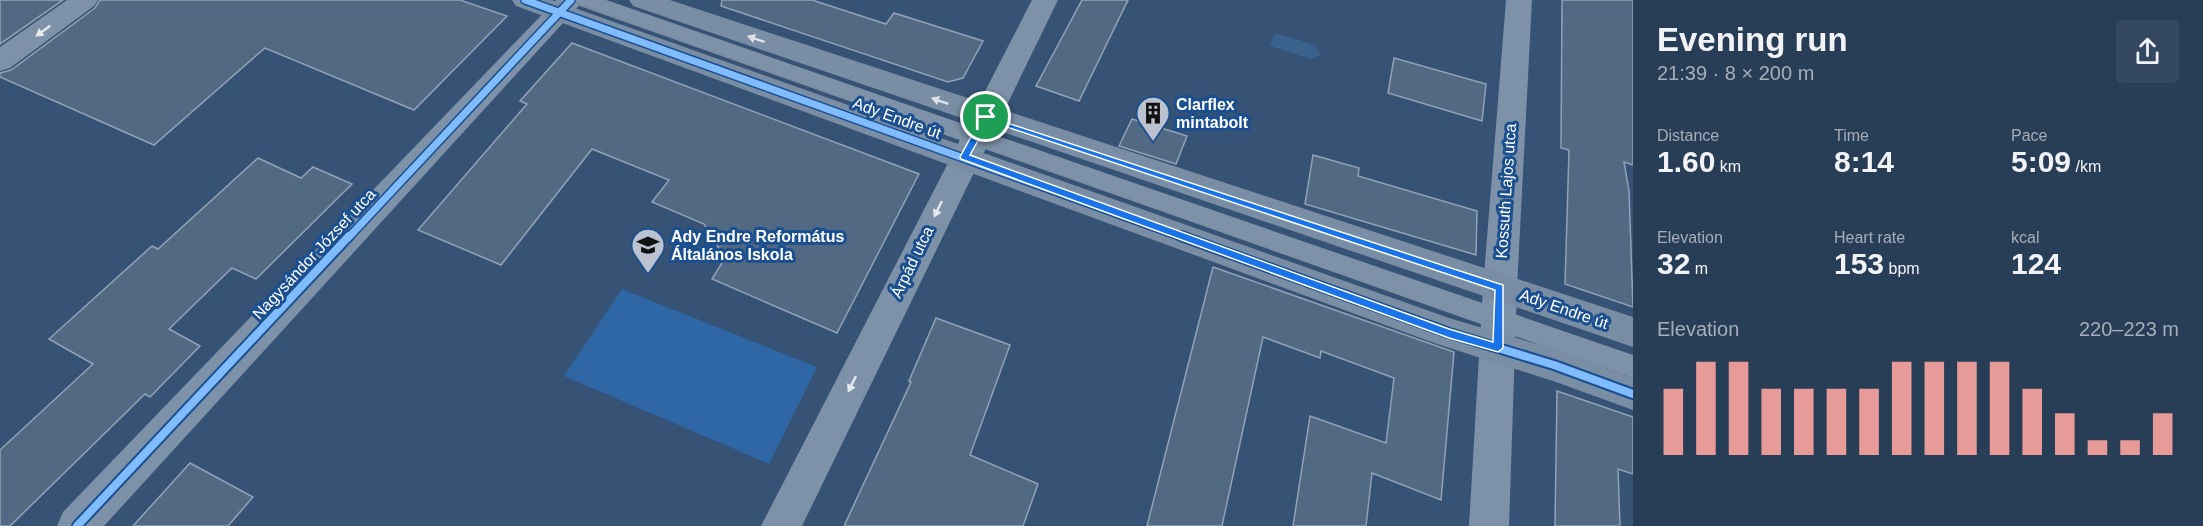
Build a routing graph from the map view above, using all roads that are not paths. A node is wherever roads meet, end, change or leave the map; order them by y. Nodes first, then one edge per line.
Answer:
1 (85, 0) edge
2 (525, 0) edge
3 (642, 0) edge
4 (1045, 0) edge
5 (1519, 0) edge
6 (572, 4) edge
7 (0, 61) edge
8 (975, 137) junction
9 (1499, 319) junction
10 (1633, 332) edge
11 (1633, 366) edge
12 (1633, 394) edge
13 (77, 526) edge
14 (781, 526) edge
15 (1489, 526) edge

1 -> 7 street
2 - 6 street, Ady Endre út
8 -> 3 street, Ady Endre út
4 - 8 street, Árpád utca
5 - 9 street, Kossuth Lajos utca
6 - 8 street, Ady Endre út
6 - 13 street, Nagysándor József utca
8 - 9 street, Ady Endre út
8 - 9 street, Ady Endre út
8 -> 14 street, Árpád utca
9 - 10 street, Ady Endre út
9 - 11 lane
9 - 12 street, Ady Endre út
9 - 15 street, Kossuth Lajos utca

